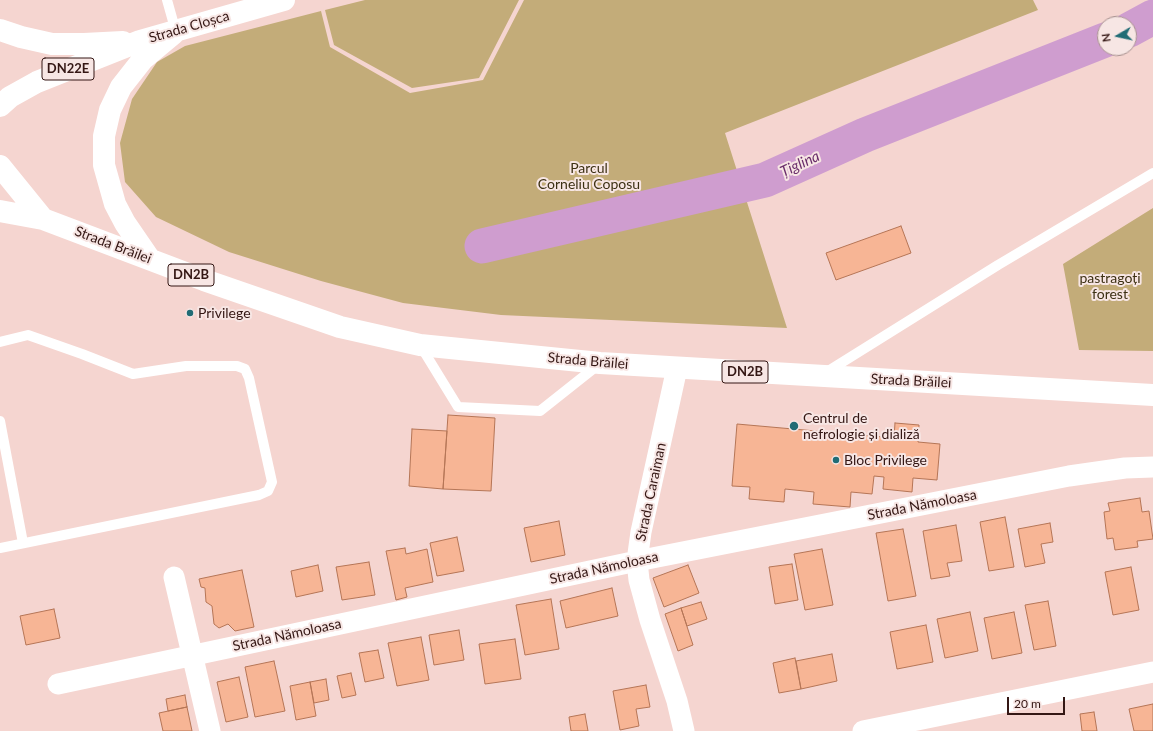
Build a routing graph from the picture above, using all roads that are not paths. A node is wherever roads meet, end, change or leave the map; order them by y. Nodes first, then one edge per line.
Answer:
1 (167, 0) edge
2 (284, 0) edge
3 (0, 30) edge
4 (176, 32) junction
5 (140, 41) junction
6 (0, 106) edge
7 (0, 166) edge
8 (1153, 173) edge
9 (0, 211) edge
10 (44, 219) junction
11 (150, 258) junction
12 (0, 342) edge
13 (420, 345) junction
14 (600, 363) junction
15 (677, 368) junction
16 (818, 377) junction
17 (1153, 394) edge
18 (0, 421) edge
19 (1153, 466) edge
20 (23, 543) junction
21 (0, 548) edge
22 (637, 561) junction
23 (174, 577) dead end
24 (192, 655) junction
25 (1153, 672) edge
26 (58, 684) dead end
27 (210, 731) edge
28 (684, 731) edge
29 (863, 731) edge

1 - 4 lane
2 - 4 main road, Strada Cloșca / DN22E
3 - 5 main road, Strada Cloșca / DN22E
4 - 5 main road, Strada Cloșca / DN22E
4 - 11 main road
5 - 6 main road, Strada Cloșca / DN22E
7 - 10 main road
8 - 16 lane
9 - 10 main road, DN2B
10 - 11 main road, Strada Brăilei / DN2B
11 - 13 main road, Strada Brăilei / DN2B
12 - 20 lane
13 - 14 main road, Strada Brăilei / DN2B
13 - 14 lane
14 - 15 main road, Strada Brăilei / DN2B
15 - 16 main road, Strada Brăilei / DN2B
15 - 22 street, Strada Caraiman
16 - 17 main road, Strada Brăilei / DN2B
18 - 20 lane
19 - 22 street, Strada Nămoloasa
20 - 21 lane
22 - 24 street, Strada Nămoloasa
22 - 28 street, Strada Caraiman
23 - 24 street
24 - 26 street, Strada Nămoloasa
24 - 27 street
25 - 29 street

